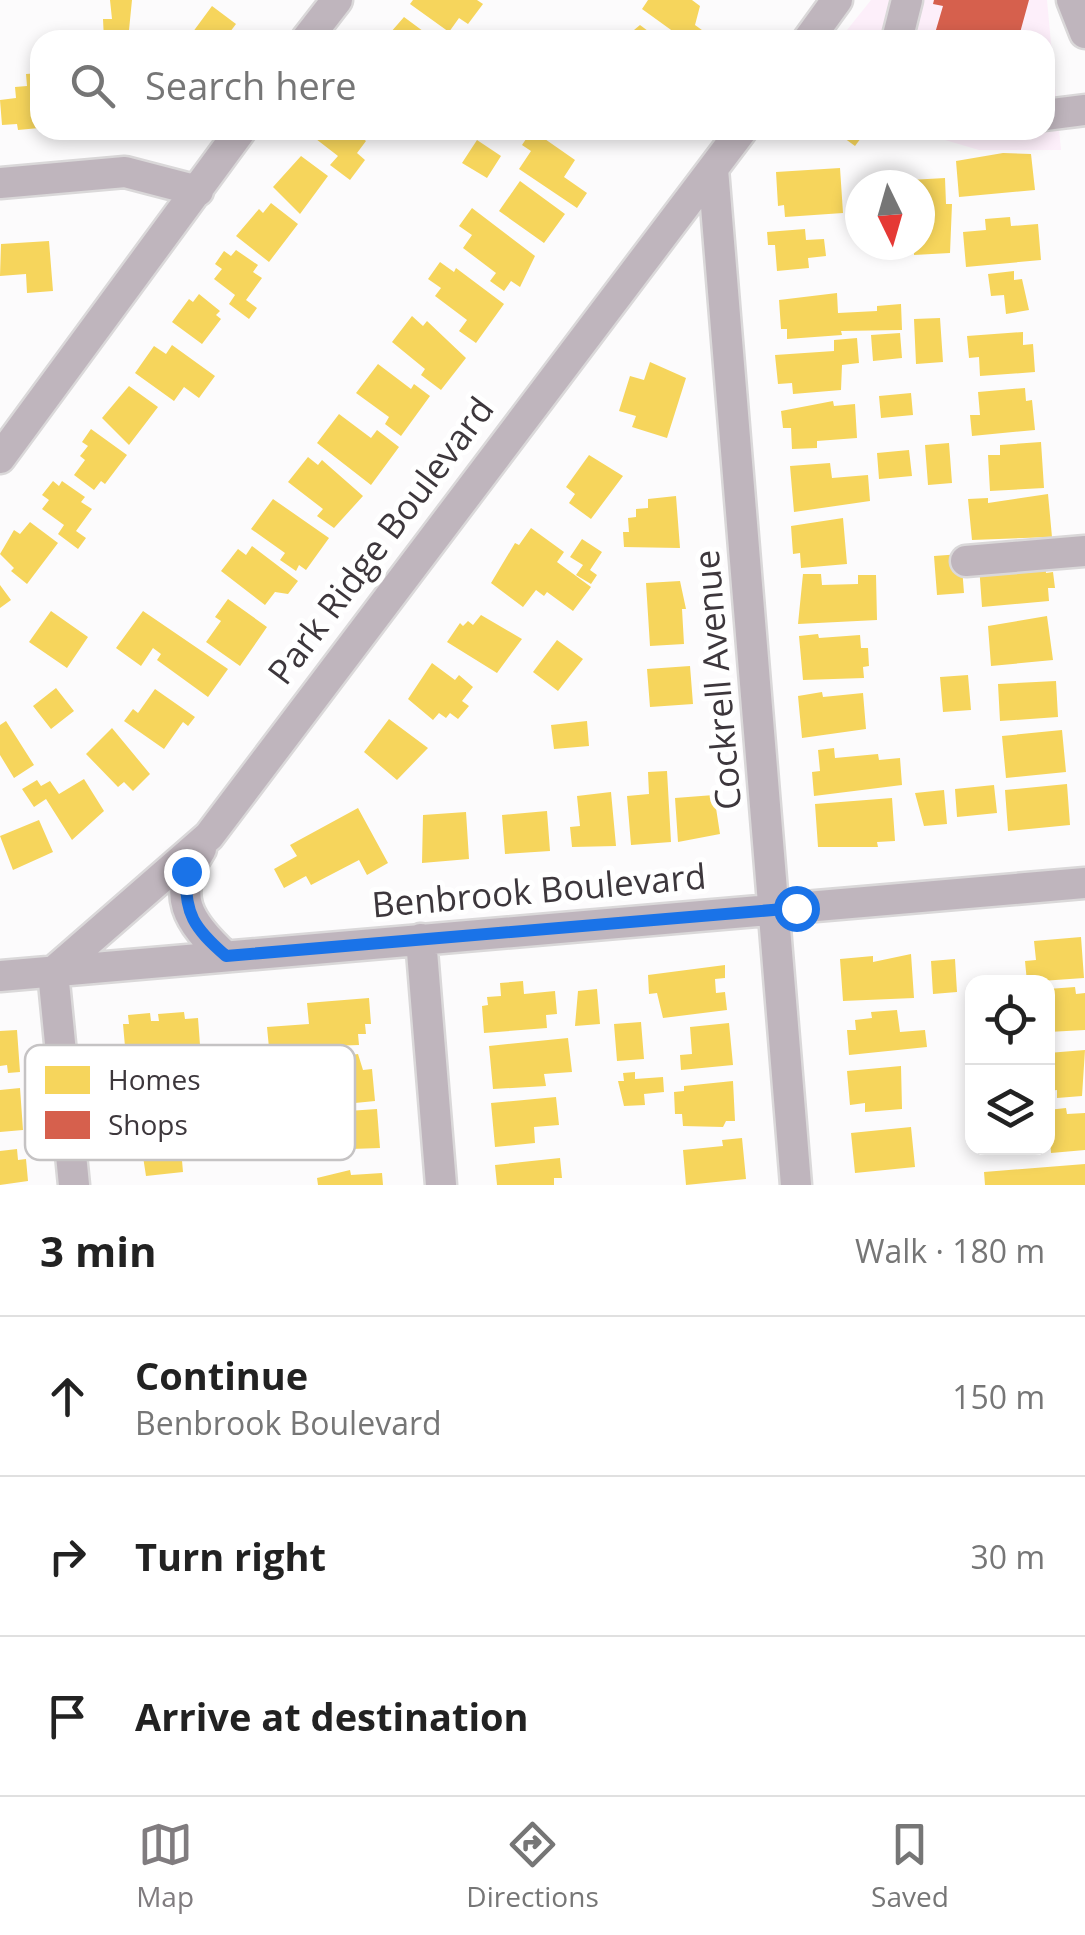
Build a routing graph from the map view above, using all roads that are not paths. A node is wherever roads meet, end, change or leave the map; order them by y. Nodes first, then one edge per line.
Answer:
1 (337, 0) edge
2 (837, 0) edge
3 (907, 0) edge
4 (1072, 0) edge
5 (314, 30) edge
6 (815, 30) edge
7 (900, 30) edge
8 (1085, 32) edge
9 (1085, 110) edge
10 (1055, 113) edge
11 (235, 140) edge
12 (735, 140) edge
13 (714, 169) junction
14 (0, 183) edge
15 (198, 191) junction
16 (0, 458) edge
17 (1085, 550) edge
18 (966, 561) dead end
19 (209, 836) junction
20 (1085, 883) edge
21 (774, 909) junction
22 (421, 939) junction
23 (226, 956) junction
24 (53, 972) junction
25 (0, 976) edge
26 (60, 1045) edge
27 (72, 1160) edge
28 (74, 1185) edge
29 (441, 1185) edge
30 (796, 1185) edge

1 - 5 street
2 - 6 street
3 - 7 street
4 - 8 street
9 - 10 street
11 - 15 street
12 - 13 street, Park Ridge Boulevard
13 - 19 street, Park Ridge Boulevard
13 - 21 street, Cockrell Avenue
14 - 15 street
15 - 16 street
17 - 18 street
19 - 23 street
19 - 24 street, Park Ridge Boulevard
20 - 21 street, Benbrook Boulevard
21 - 22 street, Benbrook Boulevard
21 - 30 street, Cockrell Avenue
22 - 23 street, Benbrook Boulevard
22 - 29 street
23 - 24 street, Benbrook Boulevard
24 - 25 street, Benbrook Boulevard
24 - 26 street
27 - 28 street

